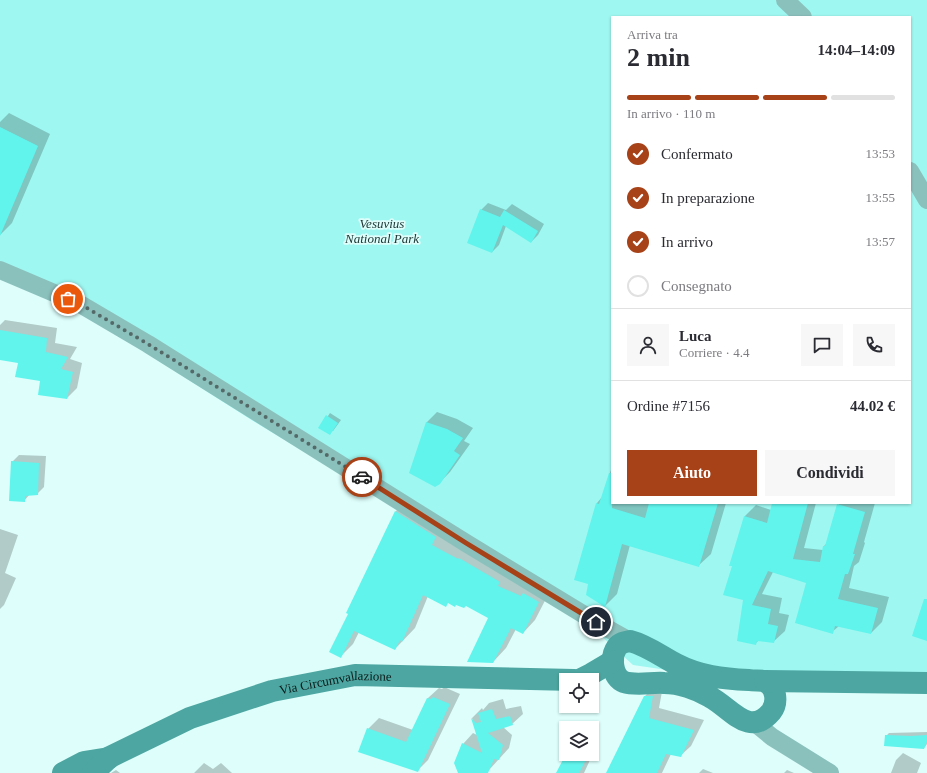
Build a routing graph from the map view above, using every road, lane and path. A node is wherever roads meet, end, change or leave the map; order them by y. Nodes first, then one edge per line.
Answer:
1 (785, 0) edge
2 (802, 16) edge
3 (911, 173) edge
4 (927, 200) edge
5 (0, 270) edge
6 (619, 652) junction
7 (592, 673) edge
8 (559, 680) edge
9 (624, 682) junction
10 (927, 683) edge
11 (599, 684) edge
12 (771, 696) junction
13 (755, 724) junction
14 (788, 745) junction
15 (110, 757) junction
16 (63, 773) edge
17 (93, 773) edge
18 (830, 773) edge

1 - 2 street
3 - 4 street
5 - 6 street
6 - 7 main road
6 - 9 main road
6 - 12 main road
8 - 15 main road, Via Circumvallazione
9 - 11 main road
9 - 13 main road
10 - 12 main road
12 - 13 main road
12 - 14 street
13 - 14 street
14 - 18 street
15 - 16 main road, Via Circumvallazione
15 - 17 main road, Via Circumvallazione

